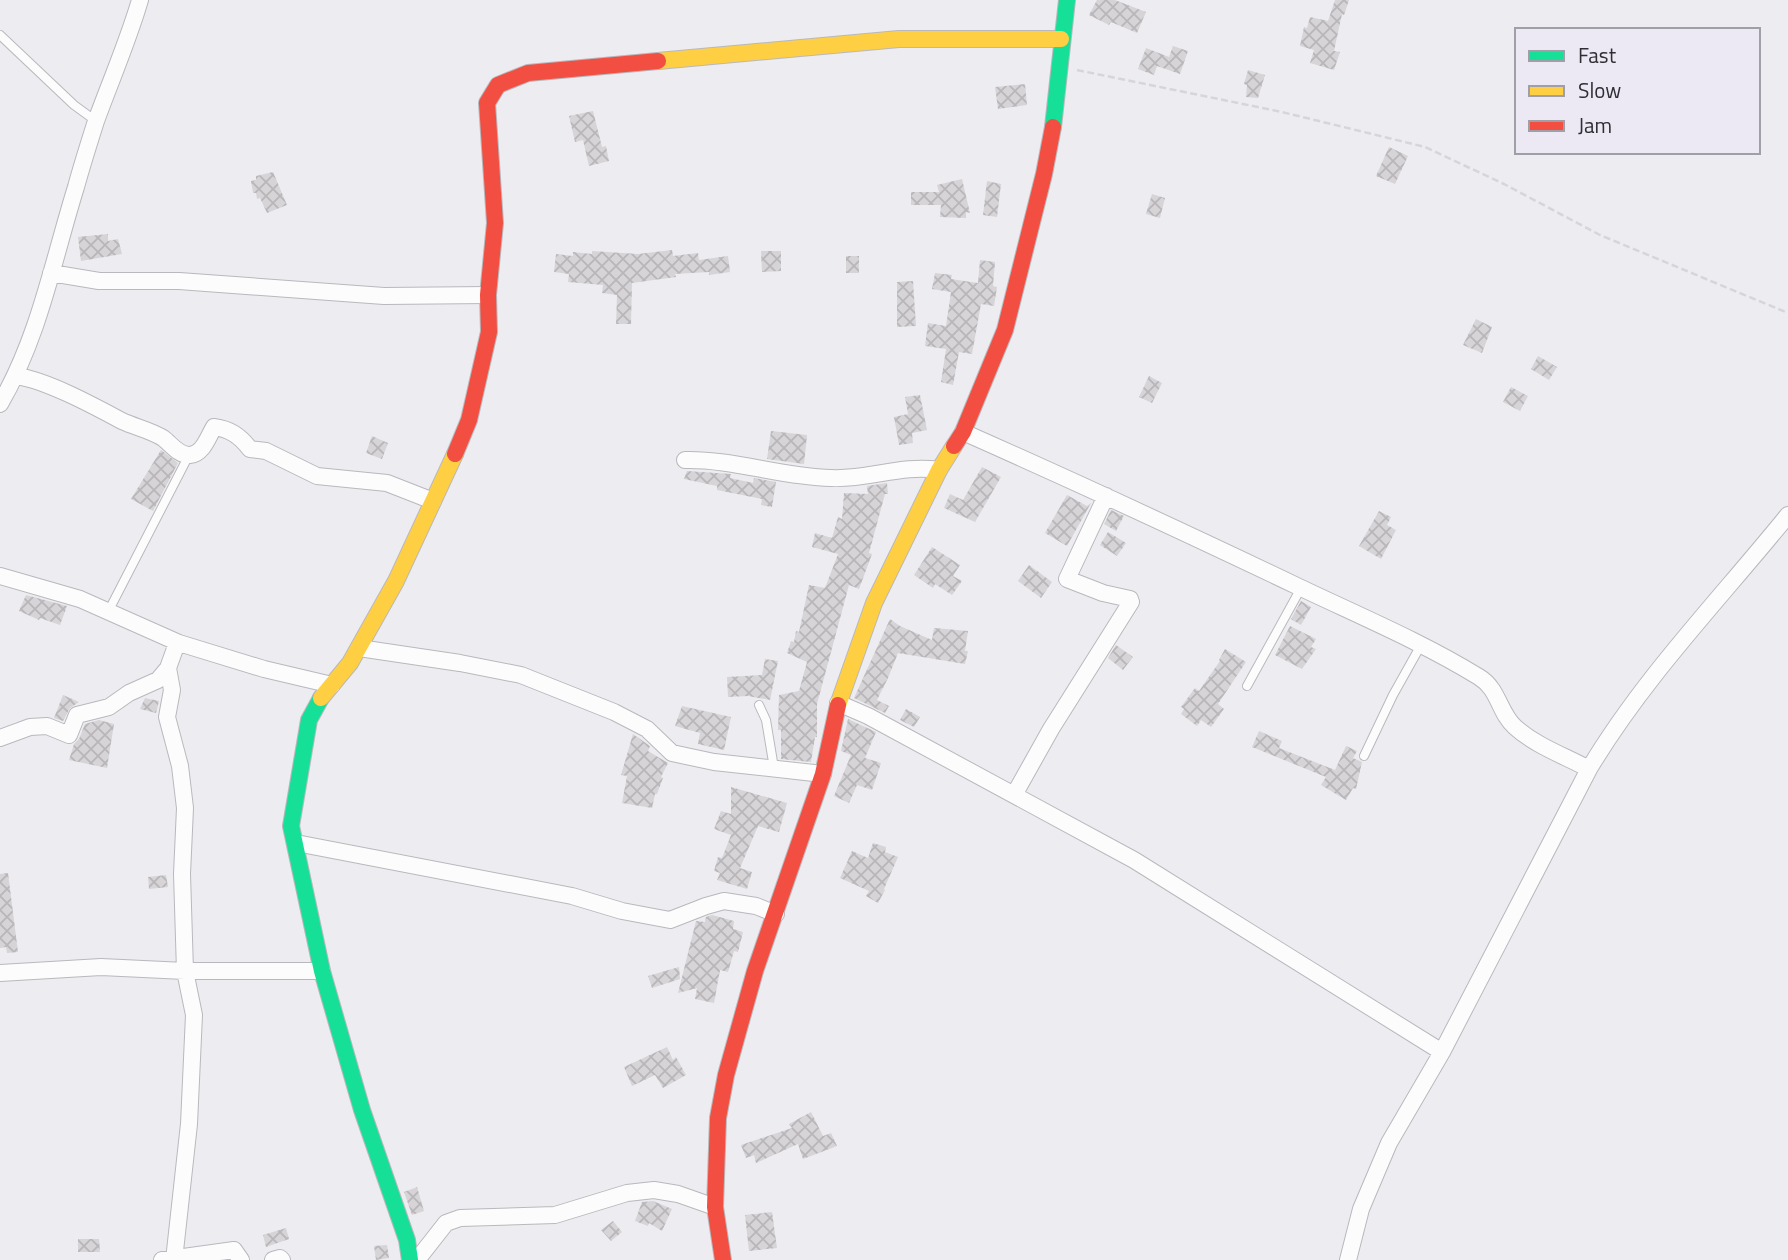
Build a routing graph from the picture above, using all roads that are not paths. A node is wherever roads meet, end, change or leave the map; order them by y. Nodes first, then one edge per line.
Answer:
1 (140, 0) edge
2 (1067, 0) edge
3 (0, 35) edge
4 (1061, 39) junction
5 (96, 121) junction
6 (51, 273) junction
7 (488, 295) junction
8 (17, 376) junction
9 (0, 404) edge
10 (962, 432) junction
11 (189, 455) junction
12 (685, 460) dead end
13 (939, 470) junction
14 (1106, 496) junction
15 (433, 501) junction
16 (1788, 515) edge
17 (0, 576) edge
18 (1301, 588) junction
19 (108, 612) junction
20 (177, 643) junction
21 (1421, 645) junction
22 (359, 648) junction
23 (168, 668) junction
24 (332, 685) junction
25 (1247, 686) dead end
26 (838, 704) junction
27 (759, 705) dead end
28 (0, 738) edge
29 (1364, 756) dead end
30 (774, 768) junction
31 (1589, 769) junction
32 (823, 774) junction
33 (1014, 795) junction
34 (296, 843) junction
35 (776, 914) junction
36 (185, 971) junction
37 (322, 971) junction
38 (0, 974) edge
39 (1442, 1052) junction
40 (715, 1207) junction
41 (170, 1260) edge
42 (241, 1260) edge
43 (272, 1260) edge
44 (282, 1260) edge
45 (411, 1260) edge
46 (417, 1260) edge
47 (723, 1260) edge
48 (1348, 1260) edge

1 - 5 street
2 - 4 street
3 - 5 lane
4 - 7 street
4 - 10 street
5 - 6 street
6 - 7 street
6 - 8 street
7 - 15 street
8 - 9 street
8 - 11 street
10 - 13 street
10 - 14 street
11 - 15 street
11 - 19 lane
12 - 13 street
13 - 26 street
14 - 18 street
14 - 33 street
15 - 22 street
16 - 31 street
17 - 19 street
18 - 21 street
18 - 25 lane
19 - 20 street
20 - 23 street
20 - 24 street
21 - 29 lane
21 - 31 street
22 - 24 street
22 - 30 street
23 - 28 street
23 - 36 street
24 - 34 street
26 - 32 street
26 - 33 street
27 - 30 lane
30 - 32 street
31 - 39 street
32 - 35 street
33 - 39 street
34 - 35 street
34 - 37 street
35 - 40 street
36 - 37 street
36 - 38 street
36 - 41 street
37 - 45 street
39 - 48 street
40 - 46 street
40 - 47 street
41 - 42 street
43 - 44 street

